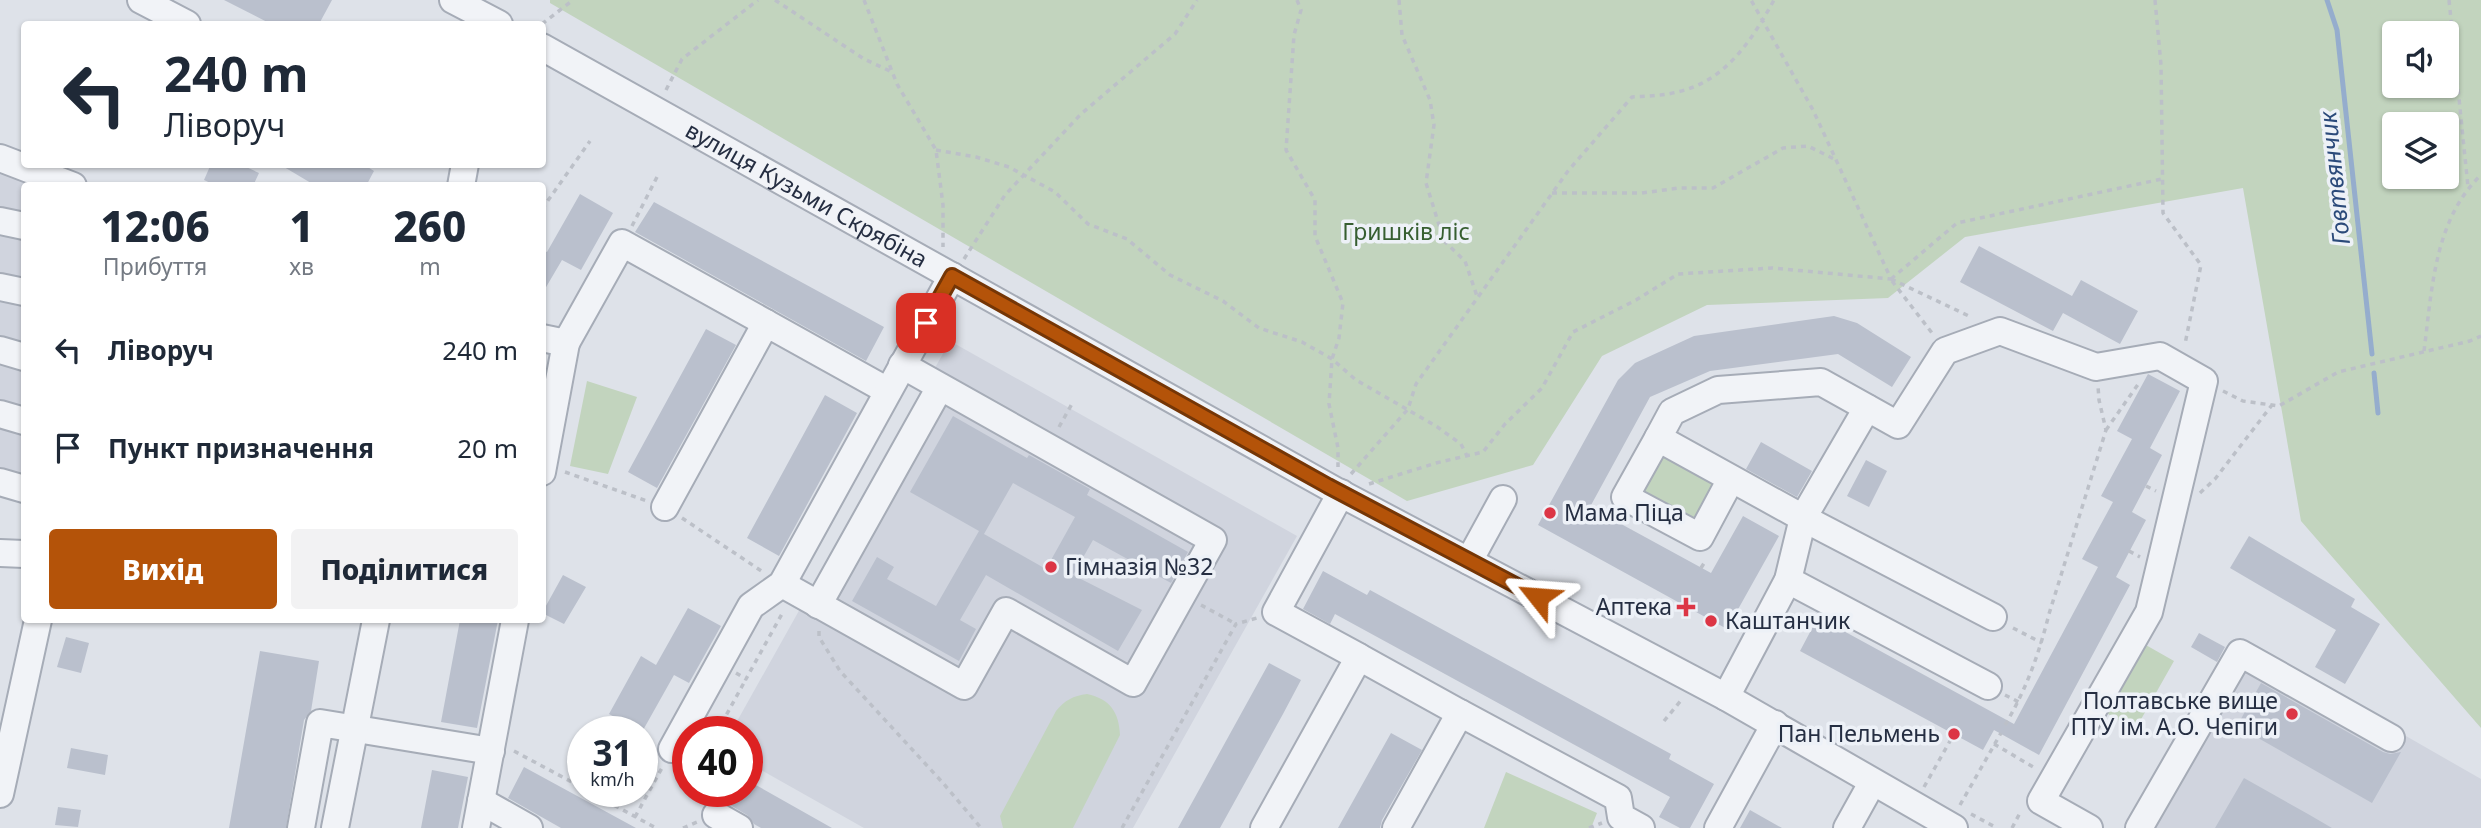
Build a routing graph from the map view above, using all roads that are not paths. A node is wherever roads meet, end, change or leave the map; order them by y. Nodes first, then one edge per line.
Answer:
1 (141, 0) edge
2 (459, 2) edge
3 (181, 21) edge
4 (492, 21) edge
5 (546, 49) edge
6 (0, 158) edge
7 (21, 166) edge
8 (26, 168) edge
9 (63, 182) edge
10 (0, 221) edge
11 (21, 225) edge
12 (952, 276) junction
13 (0, 287) edge
14 (21, 291) edge
15 (766, 323) junction
16 (554, 340) edge
17 (0, 350) edge
18 (21, 356) edge
19 (902, 365) junction
20 (940, 387) junction
21 (888, 391) junction
22 (1867, 408) junction
23 (0, 414) edge
24 (21, 420) edge
25 (546, 428) edge
26 (1658, 438) junction
27 (1731, 479) junction
28 (0, 482) edge
29 (21, 488) edge
30 (1335, 490) junction
31 (1503, 499) dead end
32 (665, 507) dead end
33 (1803, 518) junction
34 (0, 553) edge
35 (21, 554) edge
36 (1469, 561) junction
37 (1787, 580) junction
38 (782, 584) junction
39 (818, 605) junction
40 (1993, 617) road end
41 (37, 623) edge
42 (375, 623) edge
43 (514, 623) edge
44 (1359, 656) junction
45 (1988, 686) dead end
46 (1726, 697) junction
47 (1460, 713) junction
48 (690, 716) edge
49 (1775, 724) junction
50 (354, 729) junction
51 (2391, 738) dead end
52 (492, 745) junction
53 (1872, 783) junction
54 (0, 794) edge
55 (481, 801) junction
56 (716, 815) dead end
57 (1626, 824) edge
58 (1951, 827) edge
59 (301, 828) edge
60 (334, 828) edge
61 (476, 828) edge
62 (529, 828) edge
63 (739, 828) edge
64 (1264, 828) edge
65 (1396, 828) edge
66 (1718, 828) edge
67 (1847, 828) edge
68 (2089, 828) edge
69 (2139, 828) edge

1 - 3 street
2 - 4 street
5 - 12 street, вулиця Кузьми Скрябіна
6 - 7 street
8 - 9 street
10 - 11 street
12 - 19 street
12 - 30 street, вулиця Кузьми Скрябіна
13 - 14 street
15 - 16 street
15 - 21 street
15 - 32 street
16 - 25 street
17 - 18 street
19 - 20 street
19 - 21 street
20 - 39 street
20 - 39 street
21 - 38 street
22 - 26 street
22 - 33 street
22 - 68 street
23 - 24 street
26 - 27 street
26 - 27 street
27 - 33 street
28 - 29 street
30 - 36 street, вулиця Кузьми Скрябіна
30 - 44 street
31 - 36 street
33 - 37 street
33 - 40 street
34 - 35 street
36 - 46 street, вулиця Кузьми Скрябіна
37 - 45 street
37 - 46 street
38 - 39 street
38 - 48 street
41 - 54 street
42 - 50 street
43 - 52 street
44 - 47 street
44 - 64 street
46 - 49 street, вулиця Кузьми Скрябіна
47 - 57 street
47 - 65 street
49 - 53 street, вулиця Кузьми Скрябіна
49 - 66 street
50 - 52 street
50 - 59 street
50 - 60 street
51 - 69 street
52 - 55 street
53 - 58 street, вулиця Кузьми Скрябіна
53 - 67 street
55 - 61 street
55 - 62 street
56 - 63 street

